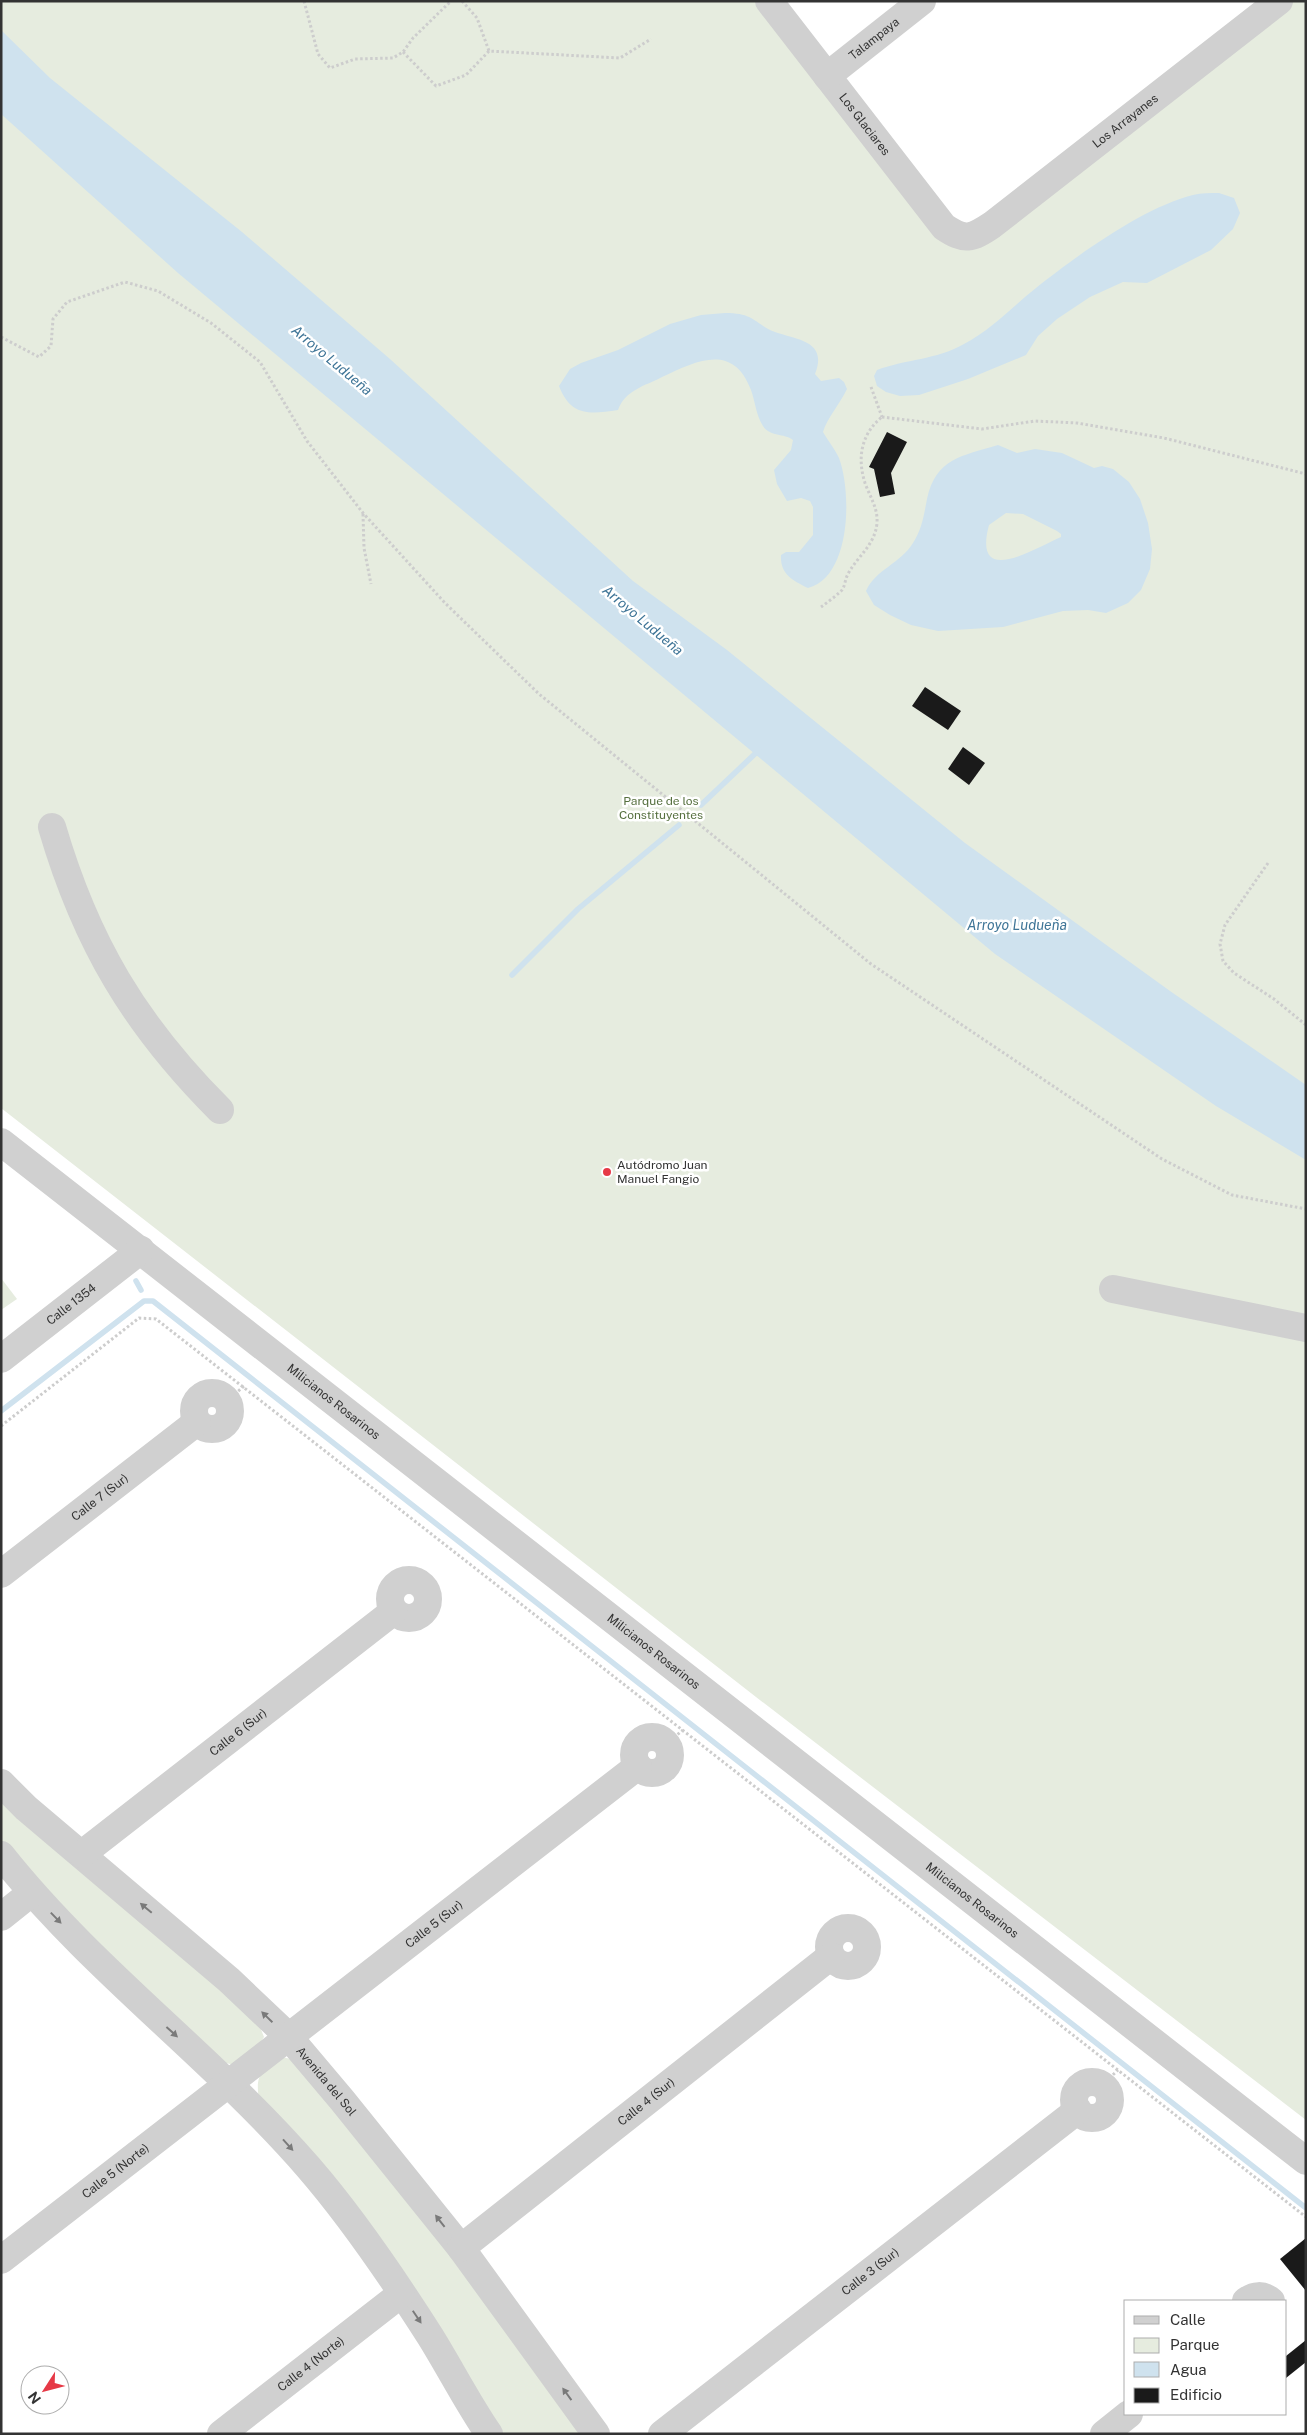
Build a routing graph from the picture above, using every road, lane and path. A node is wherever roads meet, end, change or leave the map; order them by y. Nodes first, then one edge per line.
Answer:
1 (304, 1) edge
2 (451, 1) edge
3 (462, 1) edge
4 (769, 1) edge
5 (922, 1) edge
6 (1279, 1) edge
7 (651, 39) dead end
8 (489, 51) junction
9 (404, 52) junction
10 (827, 76) junction
11 (968, 238) joint
12 (1, 338) edge
13 (871, 388) dead end
14 (882, 417) junction
15 (1306, 474) edge
16 (363, 513) junction
17 (372, 584) dead end
18 (822, 608) dead end
19 (52, 828) dead end
20 (1268, 863) dead end
21 (1306, 1025) edge
22 (220, 1110) dead end
23 (1, 1142) edge
24 (1306, 1209) edge
25 (141, 1250) junction
26 (1113, 1289) dead end
27 (1306, 1328) edge
28 (1, 1359) edge
29 (235, 1394) junction
30 (1, 1426) edge
31 (1, 1574) edge
32 (394, 1611) dead end
33 (674, 1737) junction
34 (1, 1783) edge
35 (82, 1854) junction
36 (1, 1855) edge
37 (32, 1893) junction
38 (1, 1917) edge
39 (831, 1956) dead end
40 (288, 2036) junction
41 (1110, 2077) junction
42 (229, 2083) junction
43 (1306, 2161) edge
44 (1306, 2217) edge
45 (461, 2248) junction
46 (1, 2260) edge
47 (401, 2294) junction
48 (1248, 2300) edge
49 (1269, 2300) edge
50 (1128, 2415) edge
51 (221, 2434) edge
52 (489, 2434) edge
53 (596, 2434) edge
54 (662, 2434) edge
55 (1104, 2434) edge

1 - 9 path
2 - 9 path
3 - 8 path
4 - 10 street, Los Glaciares
5 - 10 street, Talampaya
6 - 11 street, Los Arrayanes
7 - 8 path
8 - 9 path
10 - 11 street, Los Glaciares
12 - 16 path
13 - 14 path
14 - 15 path
14 - 18 path
16 - 17 path
16 - 24 path
19 - 22 street
20 - 21 path
23 - 25 street, Milicianos Rosarinos
25 - 28 street, Calle 1354
25 - 43 street, Milicianos Rosarinos
26 - 27 street
29 - 30 path
29 - 31 street, Calle 7 (Sur)
29 - 33 path
32 - 35 street, Calle 6 (Sur)
33 - 40 street, Calle 5 (Sur)
33 - 41 path
34 - 35 street, Avenida del Sol
40 -> 35 street, Avenida del Sol
36 - 37 street
37 - 38 street
37 -> 42 street
39 - 45 street, Calle 4 (Sur)
40 - 42 street, Calle 5 (Sur)
45 -> 40 street, Avenida del Sol
41 - 44 path
41 - 54 street, Calle 3 (Sur)
42 - 46 street, Calle 5 (Norte)
42 -> 47 street
53 -> 45 street, Avenida del Sol
47 - 51 street, Calle 4 (Norte)
47 -> 52 street
48 - 49 street
50 - 55 street

